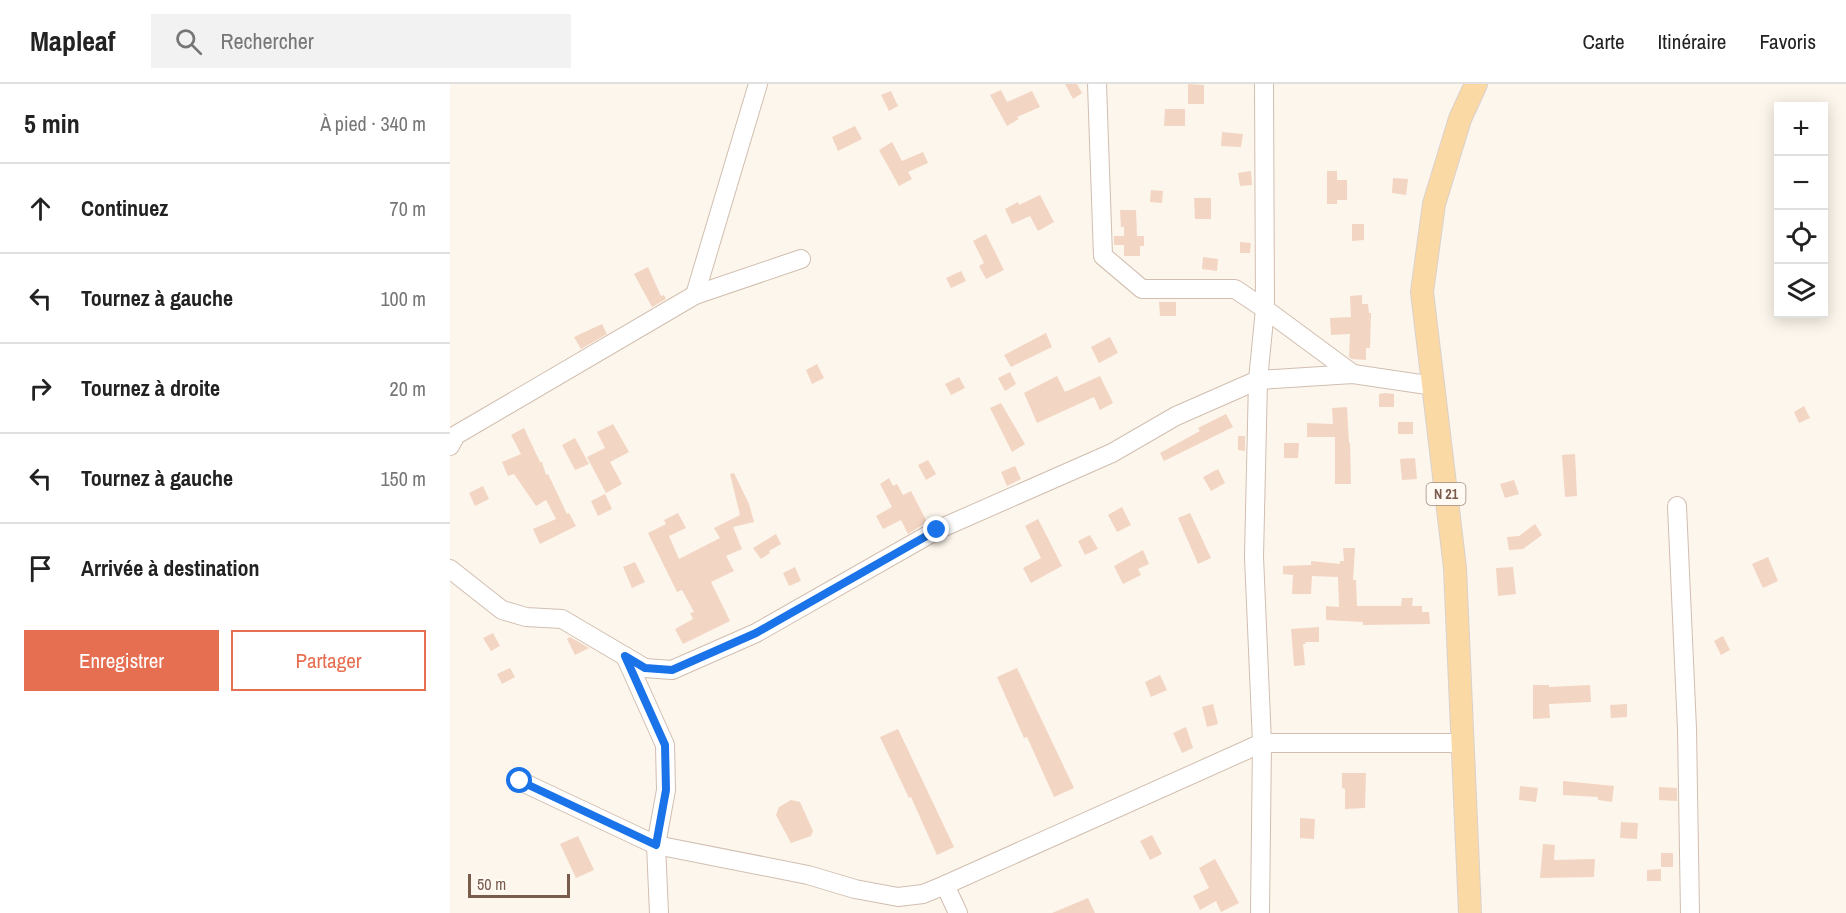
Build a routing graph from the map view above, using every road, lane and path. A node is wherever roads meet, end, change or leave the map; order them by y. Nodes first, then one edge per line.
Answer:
1 (758, 84) edge
2 (1097, 84) edge
3 (1264, 84) edge
4 (1476, 84) edge
5 (801, 259) dead end
6 (695, 295) junction
7 (1265, 309) junction
8 (1353, 375) junction
9 (1257, 380) junction
10 (1434, 386) junction
11 (450, 446) edge
12 (1677, 506) dead end
13 (450, 569) edge
14 (625, 656) junction
15 (1262, 743) junction
16 (1462, 743) junction
17 (520, 781) dead end
18 (656, 845) junction
19 (945, 885) junction
20 (659, 913) edge
21 (958, 913) edge
22 (1260, 913) edge
23 (1470, 913) edge
24 (1690, 913) edge

1 - 6 street
2 - 7 street
3 - 7 street
4 - 10 main road, N 21
5 - 6 street
6 - 11 street
7 - 8 street
7 - 9 street
8 - 9 street
8 - 10 street
9 - 14 street
9 - 15 street
10 - 16 main road, N 21
12 - 24 street
13 - 14 street
14 - 18 street
15 - 16 street
15 - 19 street
15 - 22 street
16 - 23 main road, N 21
17 - 18 street
18 - 19 street
18 - 20 street
19 - 21 street

